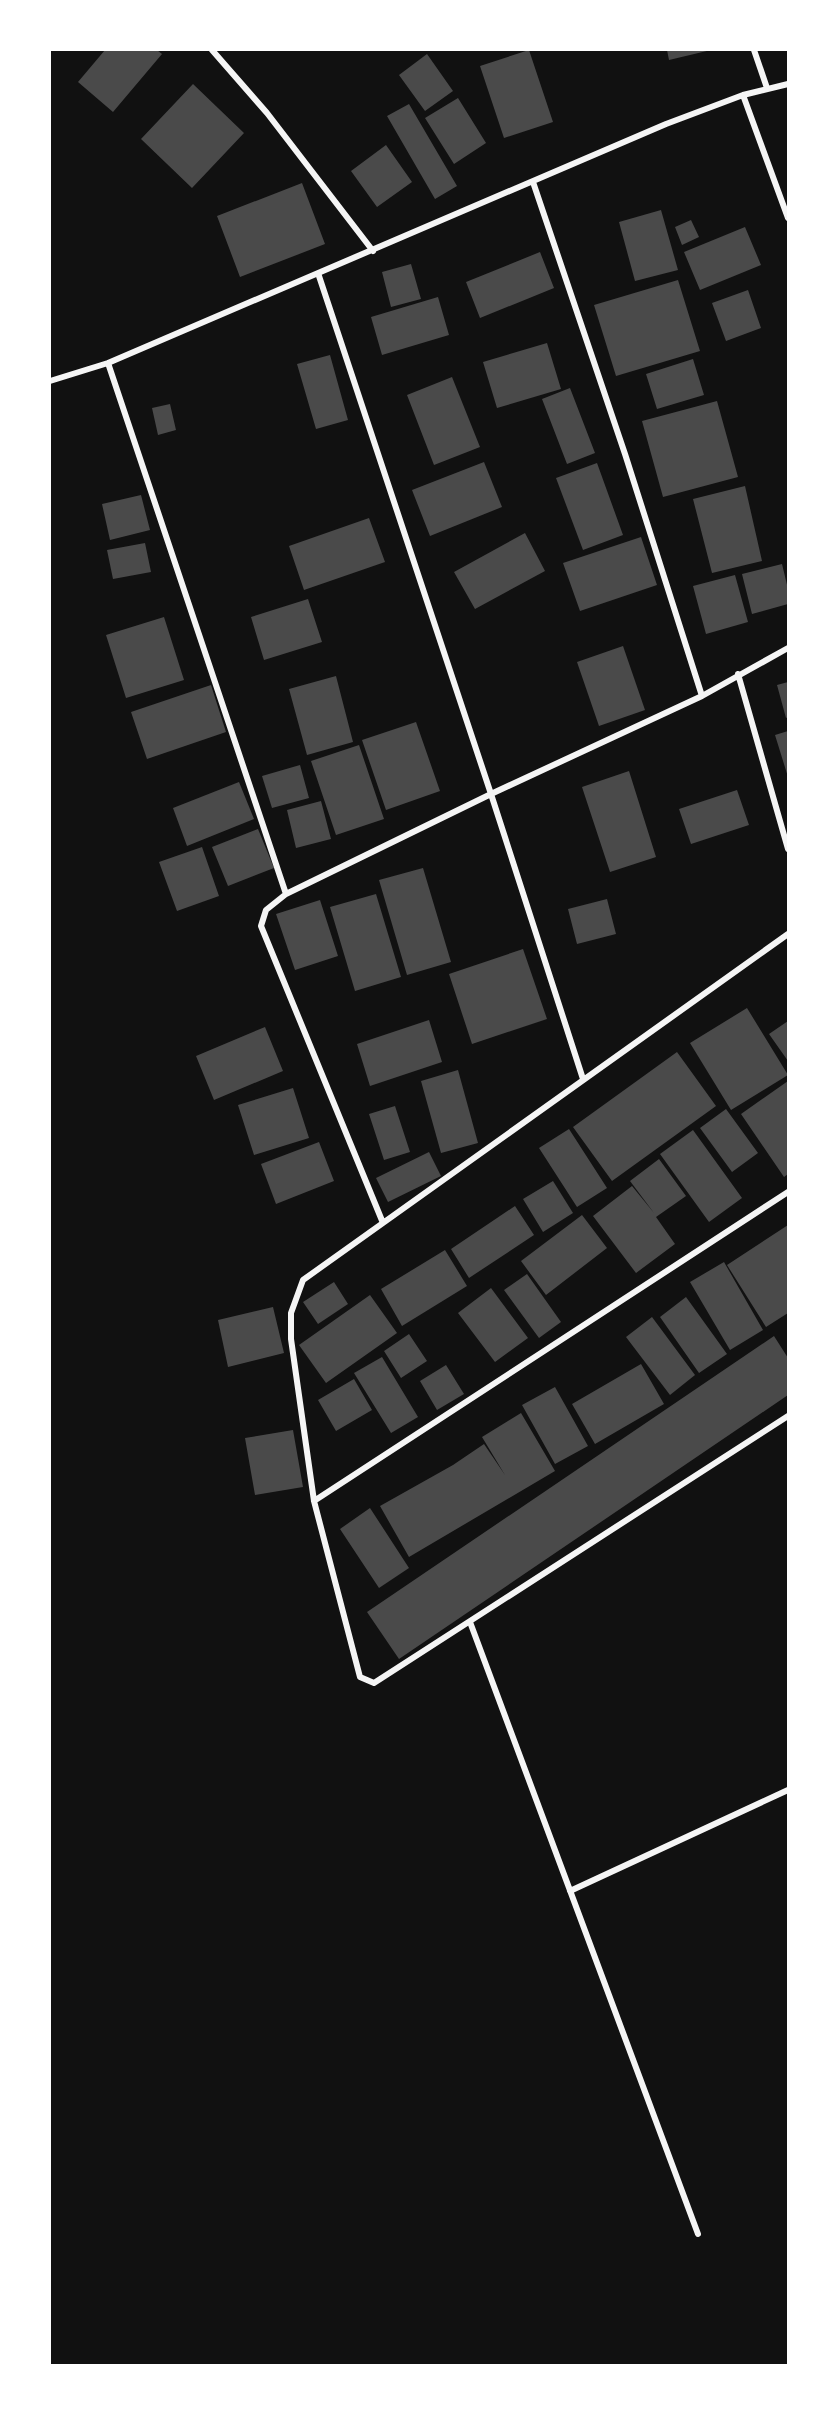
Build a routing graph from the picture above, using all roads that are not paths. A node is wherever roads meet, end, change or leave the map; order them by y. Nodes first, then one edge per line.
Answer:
1 (212, 50) edge
2 (754, 50) edge
3 (789, 84) edge
4 (767, 88) junction
5 (743, 95) junction
6 (533, 182) junction
7 (789, 218) edge
8 (373, 251) junction
9 (318, 273) junction
10 (108, 363) junction
11 (50, 381) edge
12 (789, 648) edge
13 (738, 674) junction
14 (702, 696) junction
15 (492, 794) junction
16 (789, 849) edge
17 (286, 894) junction
18 (789, 934) edge
19 (583, 1079) junction
20 (789, 1192) edge
21 (383, 1223) junction
22 (789, 1416) edge
23 (314, 1501) junction
24 (470, 1622) junction
25 (789, 1790) edge
26 (570, 1891) junction
27 (698, 2234) dead end

1 - 8 street
2 - 4 street
3 - 4 street
4 - 5 street
5 - 6 street
5 - 7 street
6 - 8 street
6 - 14 street
8 - 9 street
9 - 10 street
9 - 15 street
10 - 11 street
10 - 17 street
12 - 13 street
13 - 14 street
13 - 16 street
14 - 15 street
15 - 17 street
15 - 19 street
17 - 21 street
18 - 19 street
19 - 21 street
20 - 23 street
21 - 23 street
22 - 24 street
23 - 24 street
24 - 26 street
25 - 26 street
26 - 27 street

